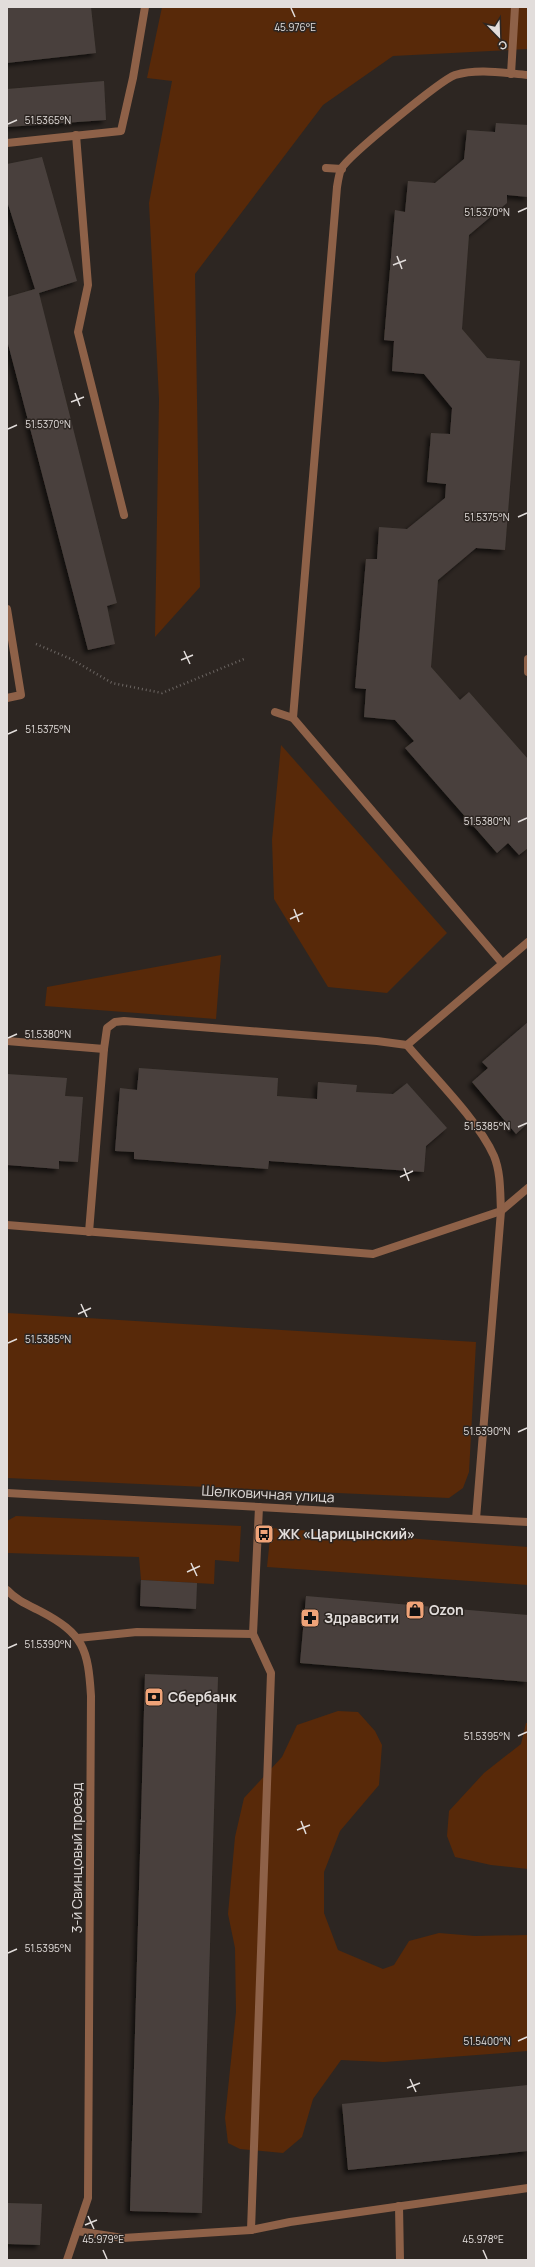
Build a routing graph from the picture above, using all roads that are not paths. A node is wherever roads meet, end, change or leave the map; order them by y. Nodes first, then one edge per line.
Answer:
1 (145, 7) edge
2 (515, 7) edge
3 (511, 74) junction
4 (528, 75) edge
5 (76, 135) junction
6 (7, 143) edge
7 (326, 168) dead end
8 (342, 169) junction
9 (124, 515) dead end
10 (7, 609) edge
11 (528, 659) edge
12 (528, 672) edge
13 (7, 698) edge
14 (275, 712) dead end
15 (293, 718) junction
16 (528, 942) edge
17 (502, 963) junction
18 (7, 1041) edge
19 (406, 1045) junction
20 (104, 1049) junction
21 (528, 1188) edge
22 (501, 1211) junction
23 (7, 1225) edge
24 (89, 1232) junction
25 (7, 1493) edge
26 (259, 1507) junction
27 (476, 1519) junction
28 (528, 1522) edge
29 (7, 1590) edge
30 (253, 1634) junction
31 (78, 1638) junction
32 (528, 2188) edge
33 (399, 2206) junction
34 (251, 2230) junction
35 (77, 2231) junction
36 (67, 2260) edge
37 (400, 2260) edge

1 - 5 street
2 - 3 street
3 - 4 street
3 - 8 street
5 - 6 street
5 - 9 street
7 - 8 street
8 - 15 street
10 - 13 street
11 - 12 street
14 - 15 street
15 - 17 street
16 - 17 street
17 - 19 street
18 - 20 street
19 - 20 street
19 - 22 street
20 - 24 street
21 - 22 street
22 - 24 street
22 - 27 street
23 - 24 street
25 - 26 street, Шелковичная улица
26 - 27 street, Шелковичная улица
26 - 30 street
27 - 28 street, Шелковичная улица
29 - 31 street, 3-й Свинцовый проезд
30 - 31 street
30 - 34 street
31 - 35 street, 3-й Свинцовый проезд
32 - 33 street
33 - 34 street
33 - 37 street
34 - 35 street
35 - 36 street, 3-й Свинцовый проезд

